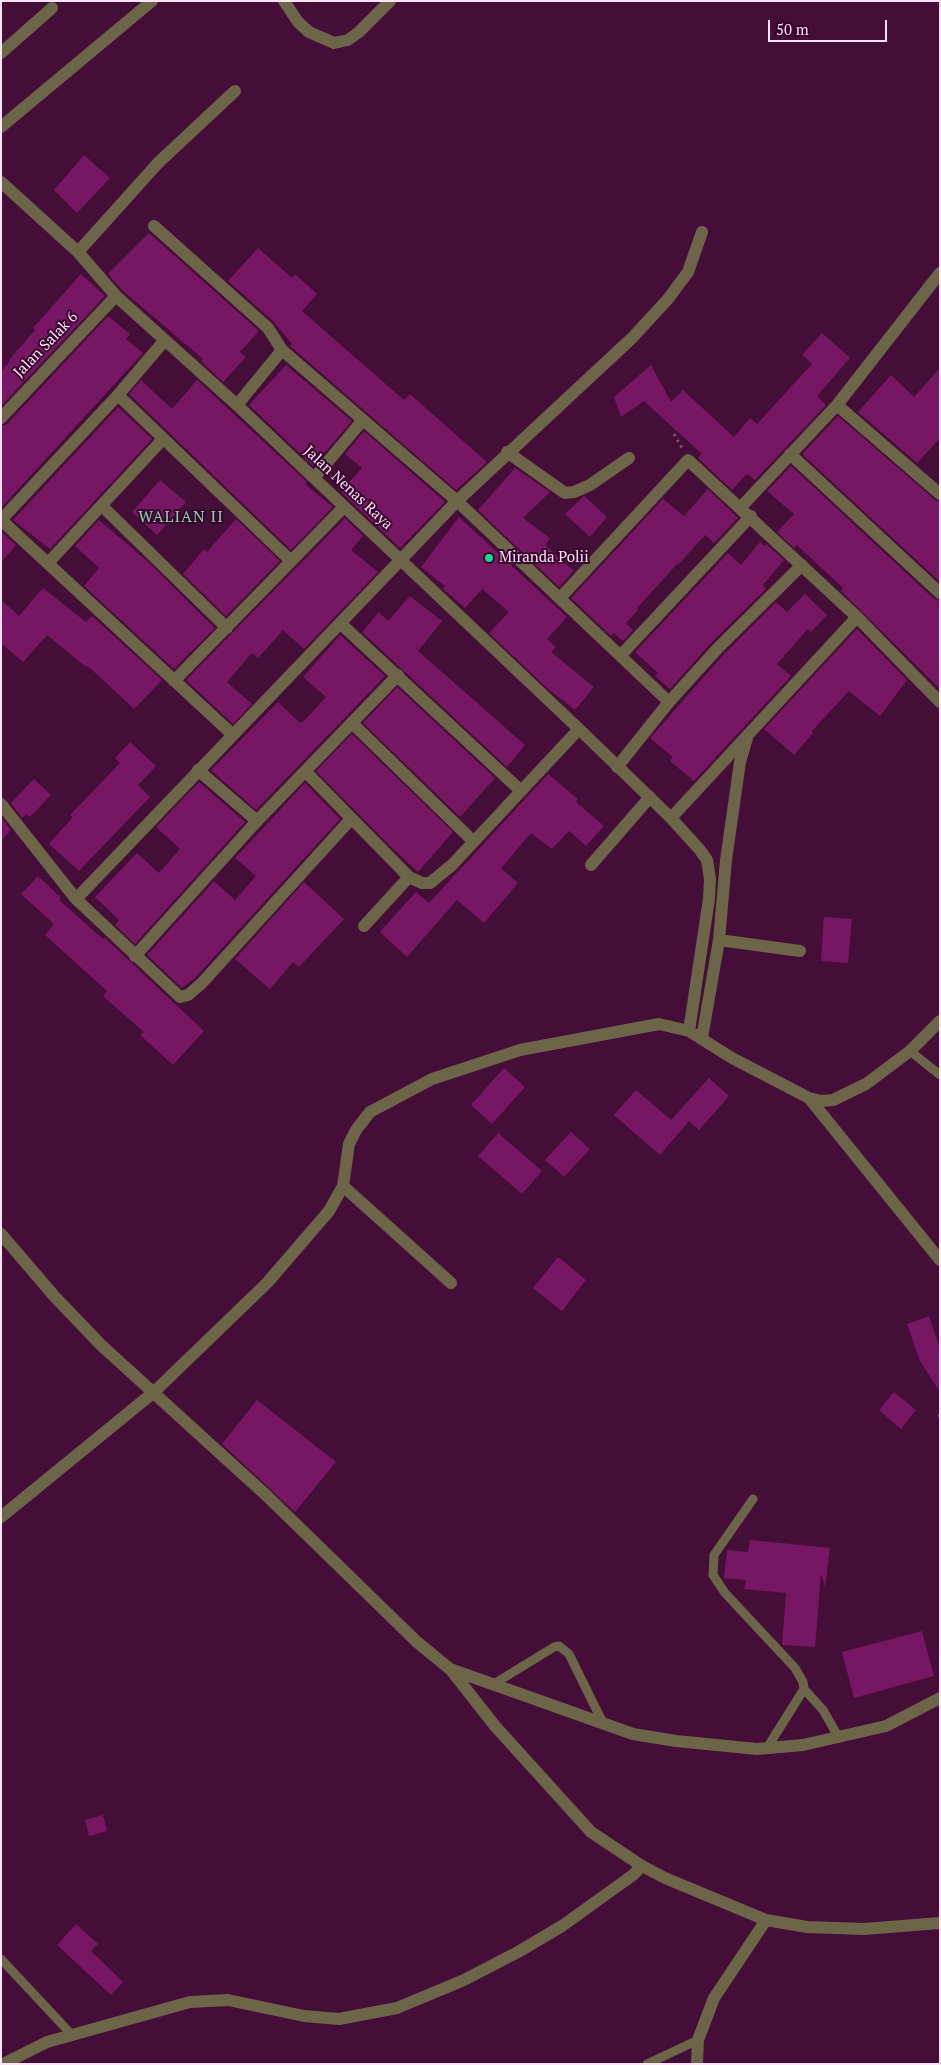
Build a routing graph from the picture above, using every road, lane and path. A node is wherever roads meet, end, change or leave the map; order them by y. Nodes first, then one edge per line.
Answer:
1 (152, 1) edge
2 (284, 1) edge
3 (387, 2) edge
4 (52, 8) dead end
5 (1, 53) edge
6 (234, 91) dead end
7 (1, 127) edge
8 (1, 182) edge
9 (154, 226) dead end
10 (702, 232) dead end
11 (78, 252) junction
12 (940, 273) edge
13 (116, 296) junction
14 (165, 340) junction
15 (282, 350) junction
16 (118, 395) junction
17 (237, 405) junction
18 (836, 405) junction
19 (1, 418) edge
20 (363, 420) junction
21 (163, 438) junction
22 (507, 452) junction
23 (790, 454) junction
24 (628, 458) dead end
25 (314, 478) junction
26 (939, 491) edge
27 (457, 501) junction
28 (102, 506) junction
29 (741, 507) junction
30 (343, 508) junction
31 (751, 516) junction
32 (1, 520) edge
33 (401, 560) junction
34 (292, 561) junction
35 (49, 562) junction
36 (802, 565) junction
37 (940, 593) edge
38 (561, 597) junction
39 (857, 617) junction
40 (340, 623) junction
41 (227, 628) junction
42 (621, 655) junction
43 (398, 675) junction
44 (174, 681) junction
45 (669, 702) junction
46 (940, 702) edge
47 (352, 723) junction
48 (579, 728) junction
49 (233, 735) junction
50 (747, 738) junction
51 (617, 766) junction
52 (198, 770) junction
53 (306, 772) junction
54 (520, 790) junction
55 (650, 797) junction
56 (1, 804) edge
57 (671, 818) junction
58 (351, 819) junction
59 (257, 821) junction
60 (473, 841) junction
61 (707, 860) junction
62 (726, 860) junction
63 (591, 865) dead end
64 (409, 877) junction
65 (76, 899) junction
66 (364, 926) dead end
67 (719, 940) junction
68 (800, 951) dead end
69 (135, 956) junction
70 (940, 1021) edge
71 (688, 1031) junction
72 (702, 1038) junction
73 (910, 1051) junction
74 (940, 1075) edge
75 (809, 1098) junction
76 (343, 1186) junction
77 (1, 1234) edge
78 (940, 1260) edge
79 (451, 1283) dead end
80 (154, 1392) junction
81 (753, 1499) dead end
82 (1, 1516) edge
83 (450, 1669) junction
84 (492, 1685) junction
85 (804, 1689) junction
86 (940, 1698) edge
87 (602, 1721) junction
88 (839, 1738) junction
89 (767, 1748) junction
90 (642, 1866) junction
91 (766, 1920) junction
92 (940, 1922) edge
93 (1, 1959) edge
94 (72, 2035) junction
95 (698, 2040) junction
96 (3, 2064) edge
97 (647, 2064) edge
98 (697, 2064) edge

1 - 7 street
2 - 3 street
4 - 5 street
6 - 11 street
8 - 11 street, Jalan Nenas Raya
9 - 15 street
10 - 22 street
11 - 13 street, Jalan Nenas Raya
12 - 18 street
13 - 14 street, Jalan Nenas Raya
13 - 19 street, Jalan Salak 6
14 - 16 street
14 - 17 street, Jalan Nenas Raya
15 - 17 street
15 - 20 street
16 - 21 street
16 - 32 street
17 - 25 street, Jalan Nenas Raya
18 - 23 street
18 - 26 street
20 - 25 street
20 - 27 street
21 - 28 street
21 - 34 street
22 - 24 street
22 - 27 street
23 - 29 street
23 - 37 street
25 - 30 street, Jalan Nenas Raya
27 - 33 street
27 - 38 street
28 - 35 street
28 - 41 street
29 - 31 street
29 - 38 street
30 - 33 street, Jalan Nenas Raya
30 - 34 street
31 - 36 street
31 - 42 street
32 - 35 street
33 - 40 street
33 - 48 street, Jalan Nenas Raya
34 - 41 street
35 - 44 street
36 - 39 street
36 - 45 street
38 - 42 street
39 - 46 street
39 - 50 street
40 - 43 street
40 - 49 street
41 - 44 street
42 - 45 street
43 - 47 street
43 - 54 street
44 - 49 street
45 - 51 street
47 - 53 street
47 - 60 street
48 - 51 street, Jalan Nenas Raya
48 - 54 street
49 - 52 street
50 - 57 street
50 - 62 street
51 - 55 street, Jalan Nenas Raya
52 - 59 street
52 - 65 street
53 - 58 street
53 - 59 street
54 - 60 street
55 - 57 street, Jalan Nenas Raya
55 - 63 street
56 - 65 street
57 - 61 street, Jalan Nenas Raya
58 - 64 street
58 - 69 street
59 - 69 street
60 - 64 street
61 - 62 street
61 - 71 street
62 - 67 street
64 - 66 street
65 - 69 street
67 - 68 street
67 - 72 street
70 - 73 street
71 - 72 street
71 - 76 street
72 - 75 street
73 - 74 lane
73 - 75 street
75 - 78 street
76 - 79 street
76 - 80 street
77 - 80 street
80 - 82 street
80 - 83 street
81 - 85 lane
83 - 84 street
83 - 90 street
84 - 87 street
84 - 87 lane
85 - 88 lane
85 - 89 lane
86 - 88 street
87 - 89 street
88 - 89 street
90 - 91 street
90 - 94 street
91 - 92 street
91 - 95 street
93 - 94 lane
94 - 96 street
95 - 97 lane
95 - 98 street

